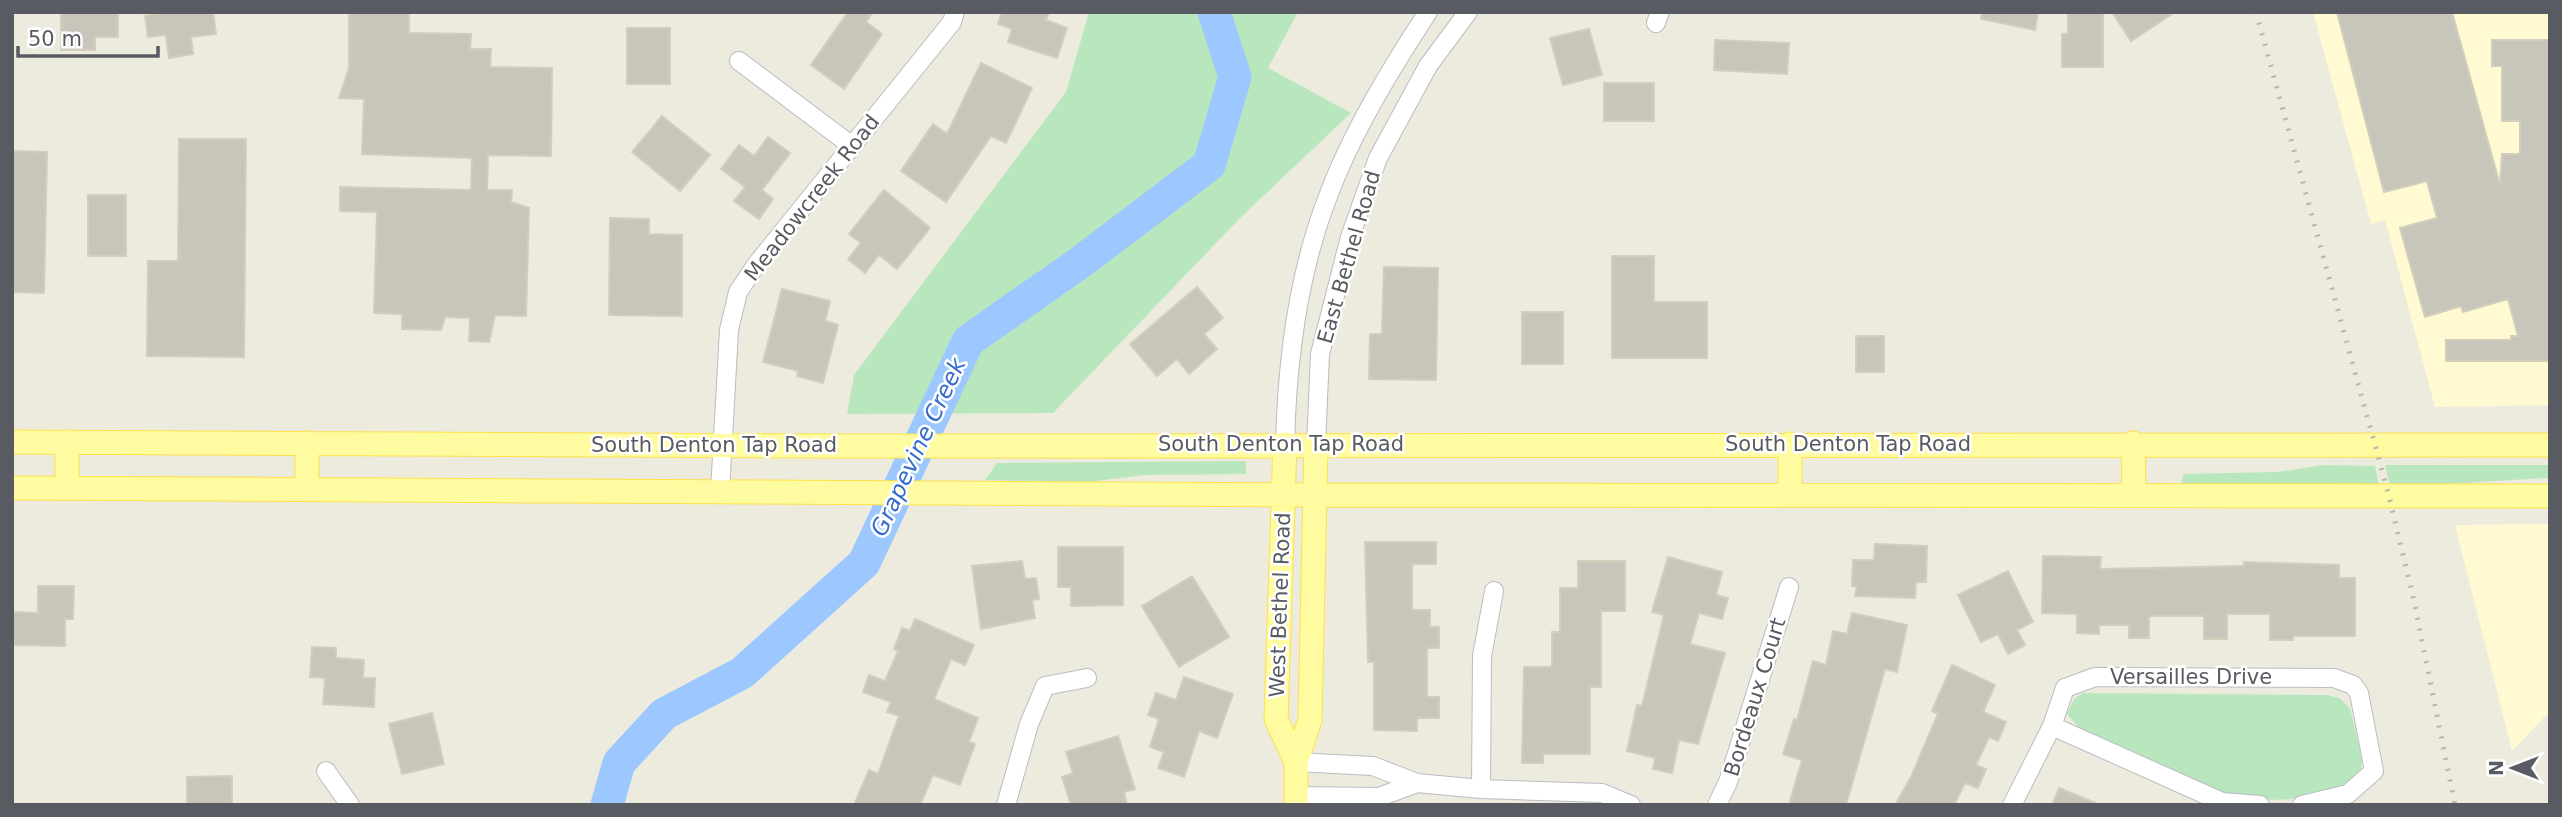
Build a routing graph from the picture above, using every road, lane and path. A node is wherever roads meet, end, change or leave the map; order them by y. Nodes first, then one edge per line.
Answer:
1 (956, 12) edge
2 (1428, 12) edge
3 (1468, 12) edge
4 (739, 61) dead end
5 (852, 146) junction
6 (12, 442) edge
7 (67, 442) junction
8 (307, 443) junction
9 (2133, 443) junction
10 (1285, 444) junction
11 (1316, 444) junction
12 (1790, 444) junction
13 (2550, 445) edge
14 (721, 446) junction
15 (12, 488) edge
16 (67, 488) junction
17 (307, 489) junction
18 (720, 492) junction
19 (1790, 494) junction
20 (1284, 495) junction
21 (1316, 495) junction
22 (2134, 495) junction
23 (2550, 496) edge
24 (1789, 587) dead end
25 (1494, 591) dead end
26 (1087, 678) dead end
27 (2052, 726) junction
28 (1296, 762) junction
29 (326, 771) dead end
30 (1417, 783) junction
31 (1481, 789) junction
32 (1296, 800) edge
33 (350, 805) edge
34 (1006, 805) edge
35 (1631, 805) edge
36 (1717, 805) edge
37 (2012, 805) edge
38 (2260, 805) edge
39 (2302, 805) edge

1 - 5 street, Meadowcreek Road
2 - 10 street, East Bethel Road
3 - 11 street, East Bethel Road
4 - 5 street
5 - 14 street, Meadowcreek Road
6 - 7 main road, South Denton Tap Road
7 - 8 main road, South Denton Tap Road
7 - 16 main road
8 - 14 main road, South Denton Tap Road
8 - 17 main road
9 - 12 main road, South Denton Tap Road
9 - 13 main road, South Denton Tap Road
9 - 22 main road
10 - 11 main road, South Denton Tap Road
10 - 14 main road, South Denton Tap Road
10 - 20 main road, West Bethel Road
11 - 12 main road, South Denton Tap Road
11 - 21 main road, West Bethel Road
12 - 19 main road
14 - 18 street, Meadowcreek Road
15 - 16 main road
16 - 17 main road
17 - 18 main road
18 - 20 main road
19 - 21 main road
19 - 22 main road
20 - 21 main road
20 - 28 main road, West Bethel Road
21 - 28 main road, West Bethel Road
22 - 23 main road
24 - 36 street, Bordeaux Court
25 - 31 street
26 - 34 street
27 - 37 street, Versailles Drive
27 - 38 street
27 - 39 street, Versailles Drive
28 - 30 street
28 - 32 main road, West Bethel Road
29 - 33 street
30 - 31 street
30 - 32 street
31 - 35 street

